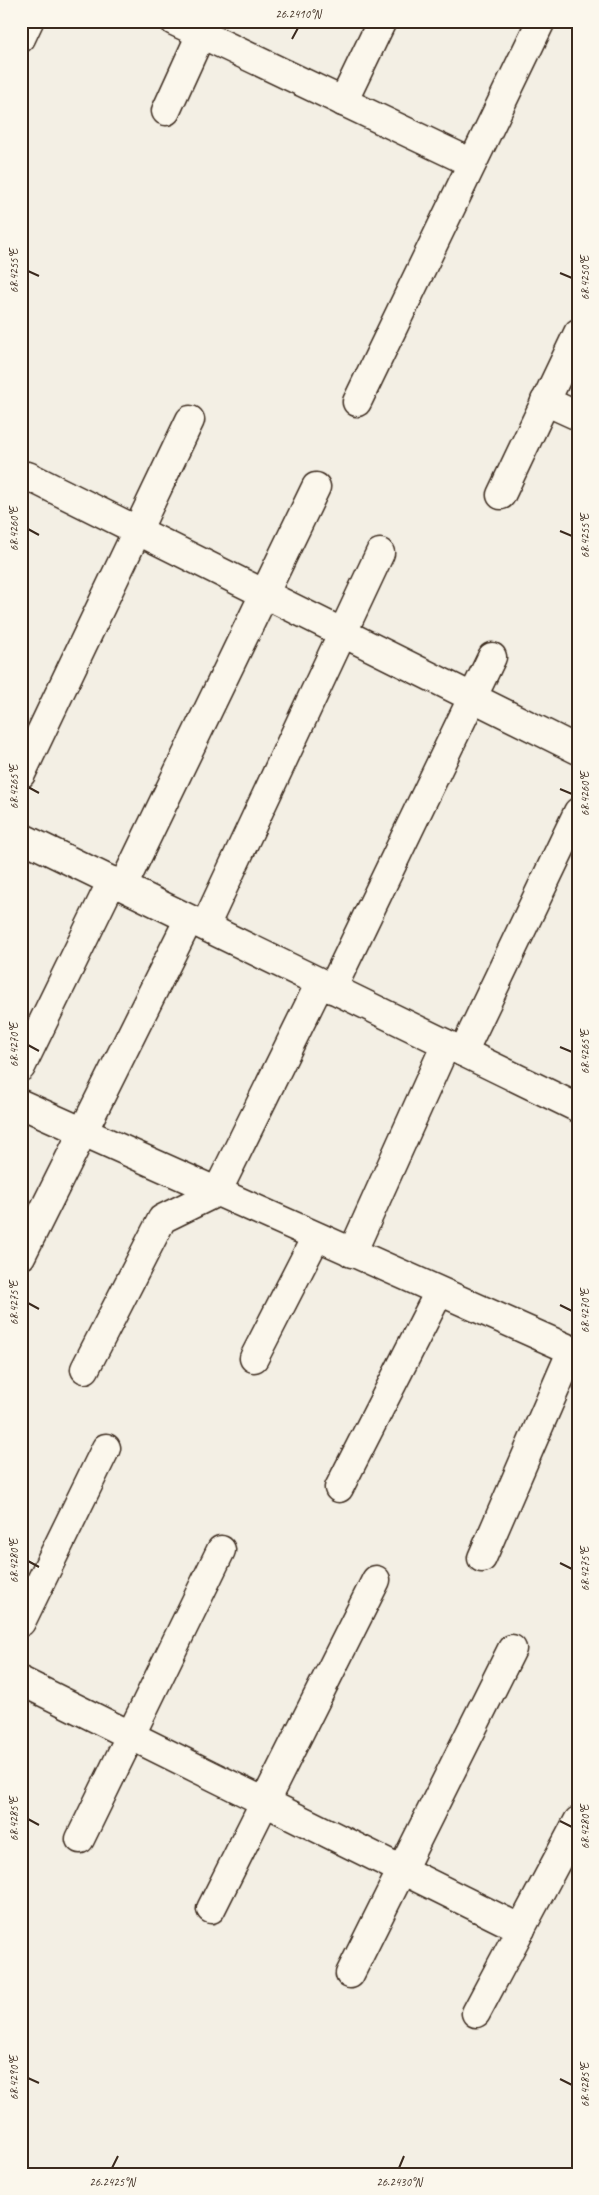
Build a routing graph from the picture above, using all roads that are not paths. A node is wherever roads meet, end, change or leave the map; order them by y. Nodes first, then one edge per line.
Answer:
1 (29, 21) edge
2 (174, 21) edge
3 (382, 21) edge
4 (541, 21) edge
5 (204, 28) edge
6 (21, 38) edge
7 (343, 102) junction
8 (166, 111) dead end
9 (472, 163) junction
10 (578, 333) edge
11 (545, 401) junction
12 (357, 402) dead end
13 (578, 416) edge
14 (190, 420) dead end
15 (28, 476) dead end
16 (316, 487) dead end
17 (501, 494) dead end
18 (138, 530) junction
19 (380, 553) dead end
20 (264, 593) junction
21 (342, 633) junction
22 (492, 657) dead end
23 (472, 697) junction
24 (578, 750) edge
25 (21, 774) edge
26 (578, 812) edge
27 (21, 837) edge
28 (118, 884) junction
29 (197, 922) junction
30 (326, 986) junction
31 (455, 1048) junction
32 (21, 1067) edge
33 (21, 1104) edge
34 (578, 1108) edge
35 (83, 1132) junction
36 (217, 1192) junction
37 (316, 1237) junction
38 (352, 1253) junction
39 (21, 1256) edge
40 (439, 1292) junction
41 (575, 1352) edge
42 (254, 1358) dead end
43 (85, 1369) dead end
44 (106, 1448) dead end
45 (339, 1488) dead end
46 (221, 1550) dead end
47 (482, 1558) dead end
48 (376, 1580) dead end
49 (21, 1622) edge
50 (512, 1649) dead end
51 (21, 1681) edge
52 (131, 1735) junction
53 (265, 1802) junction
54 (578, 1821) edge
55 (80, 1839) dead end
56 (402, 1870) junction
57 (212, 1909) dead end
58 (521, 1929) junction
59 (350, 1974) dead end
60 (476, 2013) dead end

1 - 6 street
2 - 5 street
3 - 7 street
4 - 9 street
5 - 7 street
5 - 8 street
7 - 9 street
9 - 12 street
10 - 11 street
11 - 13 street
11 - 17 street
14 - 18 street
15 - 18 street
16 - 20 street
18 - 20 street
18 - 25 street
19 - 21 street
20 - 21 street
20 - 28 street
21 - 23 street
21 - 29 street
22 - 23 street
23 - 24 street
23 - 30 street
26 - 31 street
27 - 28 street
28 - 29 street
28 - 32 street
29 - 30 street
29 - 35 street
30 - 31 street
30 - 36 street
31 - 34 street
31 - 38 street
33 - 35 street
35 - 36 street
35 - 39 street
36 - 37 street
36 - 43 street
37 - 38 street
37 - 42 street
38 - 40 street
40 - 41 street
40 - 45 street
41 - 47 street
44 - 49 street
46 - 52 street
48 - 53 street
50 - 56 street
51 - 52 street
52 - 53 street
52 - 55 street
53 - 56 street
53 - 57 street
54 - 58 street
56 - 58 street
56 - 59 street
58 - 60 street

